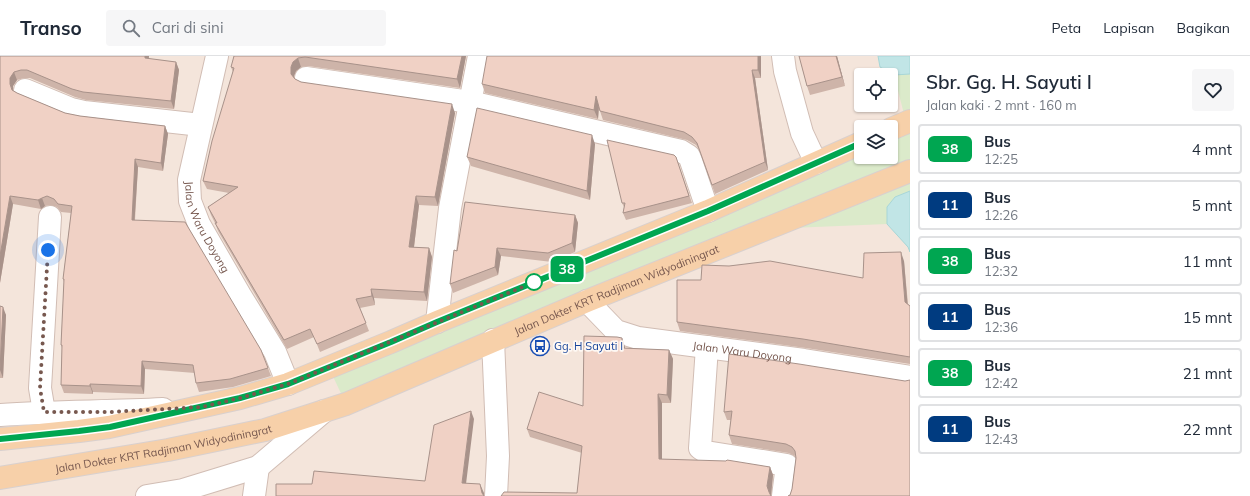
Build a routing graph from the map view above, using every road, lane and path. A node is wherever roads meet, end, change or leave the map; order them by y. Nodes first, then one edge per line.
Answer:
1 (217, 56) edge
2 (479, 56) edge
3 (783, 56) edge
4 (306, 78) dead end
5 (25, 90) dead end
6 (470, 102) junction
7 (910, 121) edge
8 (201, 125) junction
9 (898, 126) edge
10 (854, 146) edge
11 (816, 163) junction
12 (910, 171) edge
13 (708, 211) junction
14 (50, 217) dead end
15 (587, 301) junction
16 (437, 322) junction
17 (494, 340) junction
18 (707, 347) junction
19 (910, 377) edge
20 (288, 384) junction
21 (202, 407) junction
22 (324, 411) junction
23 (44, 412) junction
24 (0, 415) edge
25 (0, 439) edge
26 (258, 467) junction
27 (10, 477) edge
28 (183, 493) edge
29 (147, 496) edge
30 (254, 496) edge
31 (496, 496) edge
32 (783, 496) edge

1 - 8 street, Jalan Waru Doyong
2 - 6 street
3 - 11 street
4 - 6 street
5 - 8 street
6 - 13 street
6 - 16 street
7 - 9 main road
8 - 20 street, Jalan Waru Doyong
10 - 11 main road
11 - 13 main road
12 - 15 main road, Jalan Dokter KRT Radjiman Widyodiningrat
13 - 16 main road
14 - 23 street
15 - 17 main road, Jalan Dokter KRT Radjiman Widyodiningrat
15 - 18 street, Jalan Waru Doyong
16 - 20 main road
17 - 22 main road, Jalan Dokter KRT Radjiman Widyodiningrat
17 - 31 street
18 - 19 street, Jalan Waru Doyong
18 - 32 street
20 - 21 main road
21 - 23 street
21 - 25 main road
22 - 26 street, Jalan Dokter KRT Radjiman Widyodiningrat
22 - 27 main road, Jalan Dokter KRT Radjiman Widyodiningrat
23 - 24 street
26 - 28 street, Jalan Dokter KRT Radjiman Widyodiningrat
26 - 30 street
28 - 29 street, Jalan Dokter KRT Radjiman Widyodiningrat

